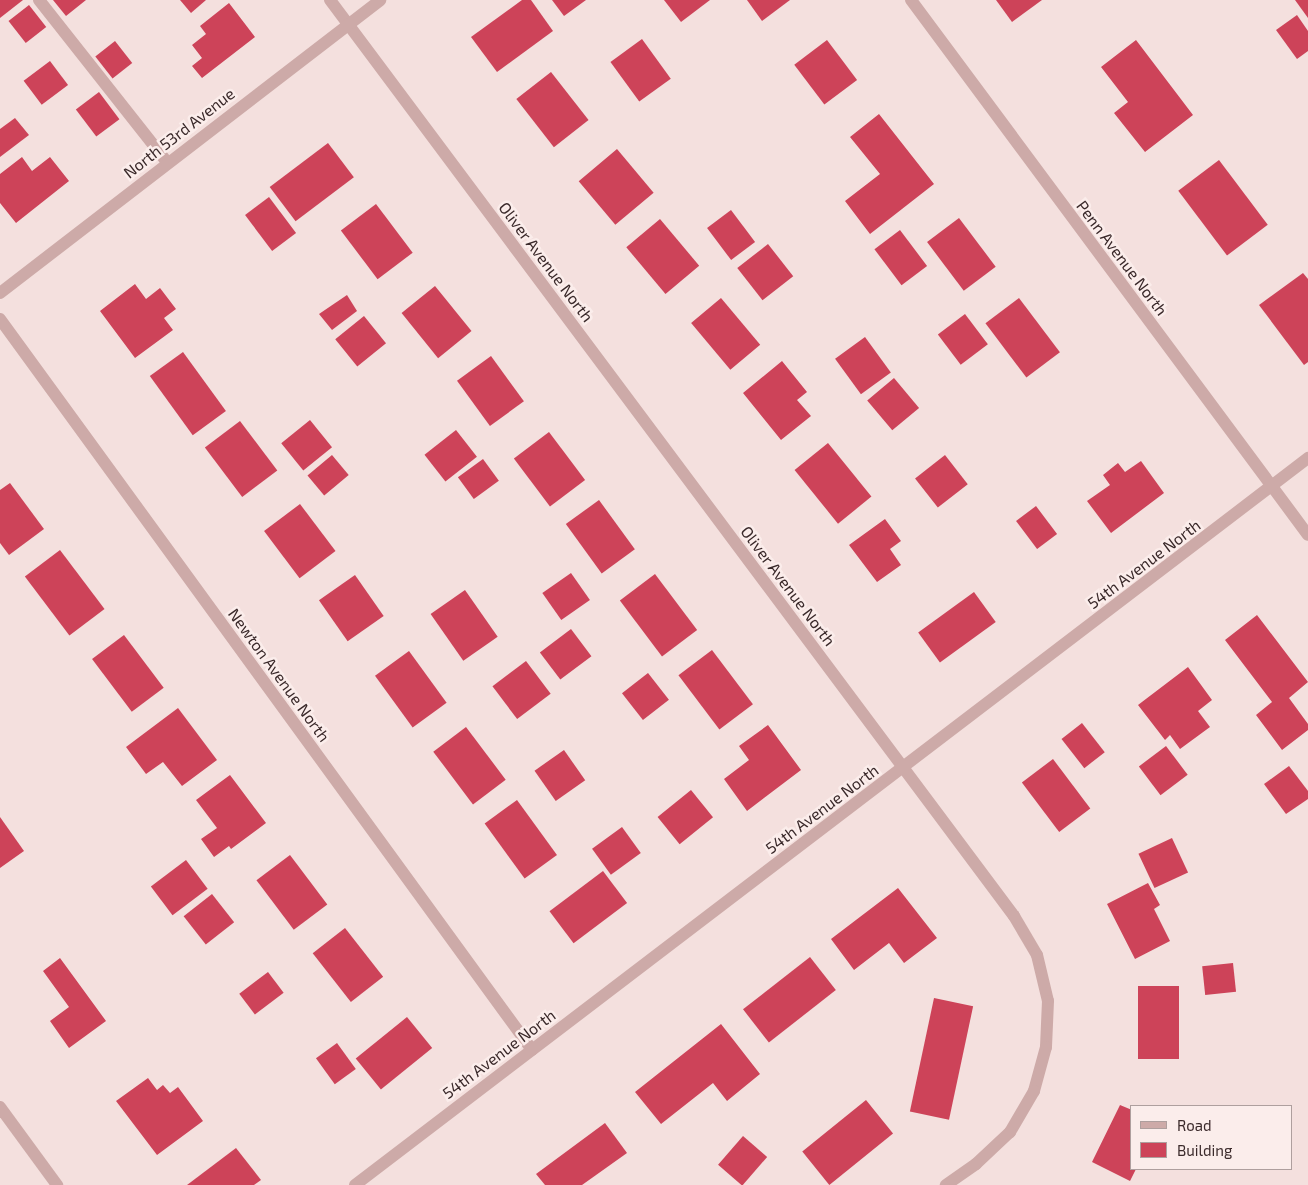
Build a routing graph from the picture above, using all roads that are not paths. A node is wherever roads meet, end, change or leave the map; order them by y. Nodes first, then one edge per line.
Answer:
1 (39, 0) edge
2 (330, 0) edge
3 (380, 0) edge
4 (911, 0) edge
5 (348, 24) junction
6 (167, 162) junction
7 (0, 293) edge
8 (0, 319) edge
9 (1308, 458) edge
10 (1272, 487) junction
11 (1308, 536) edge
12 (903, 768) junction
13 (532, 1050) junction
14 (0, 1107) edge
15 (57, 1185) edge
16 (355, 1185) edge
17 (946, 1185) edge

1 - 6 street
2 - 5 street, Oliver Avenue North
3 - 5 street, North 53rd Avenue
4 - 10 street, Penn Avenue North
5 - 6 street, North 53rd Avenue
5 - 12 street, Oliver Avenue North
6 - 7 street, North 53rd Avenue
8 - 13 street, Newton Avenue North
9 - 10 street, 54th Avenue North
10 - 11 street, Penn Avenue North
10 - 12 street, 54th Avenue North
12 - 13 street, 54th Avenue North
12 - 17 street, Oliver Avenue North
13 - 16 street, 54th Avenue North
14 - 15 street

